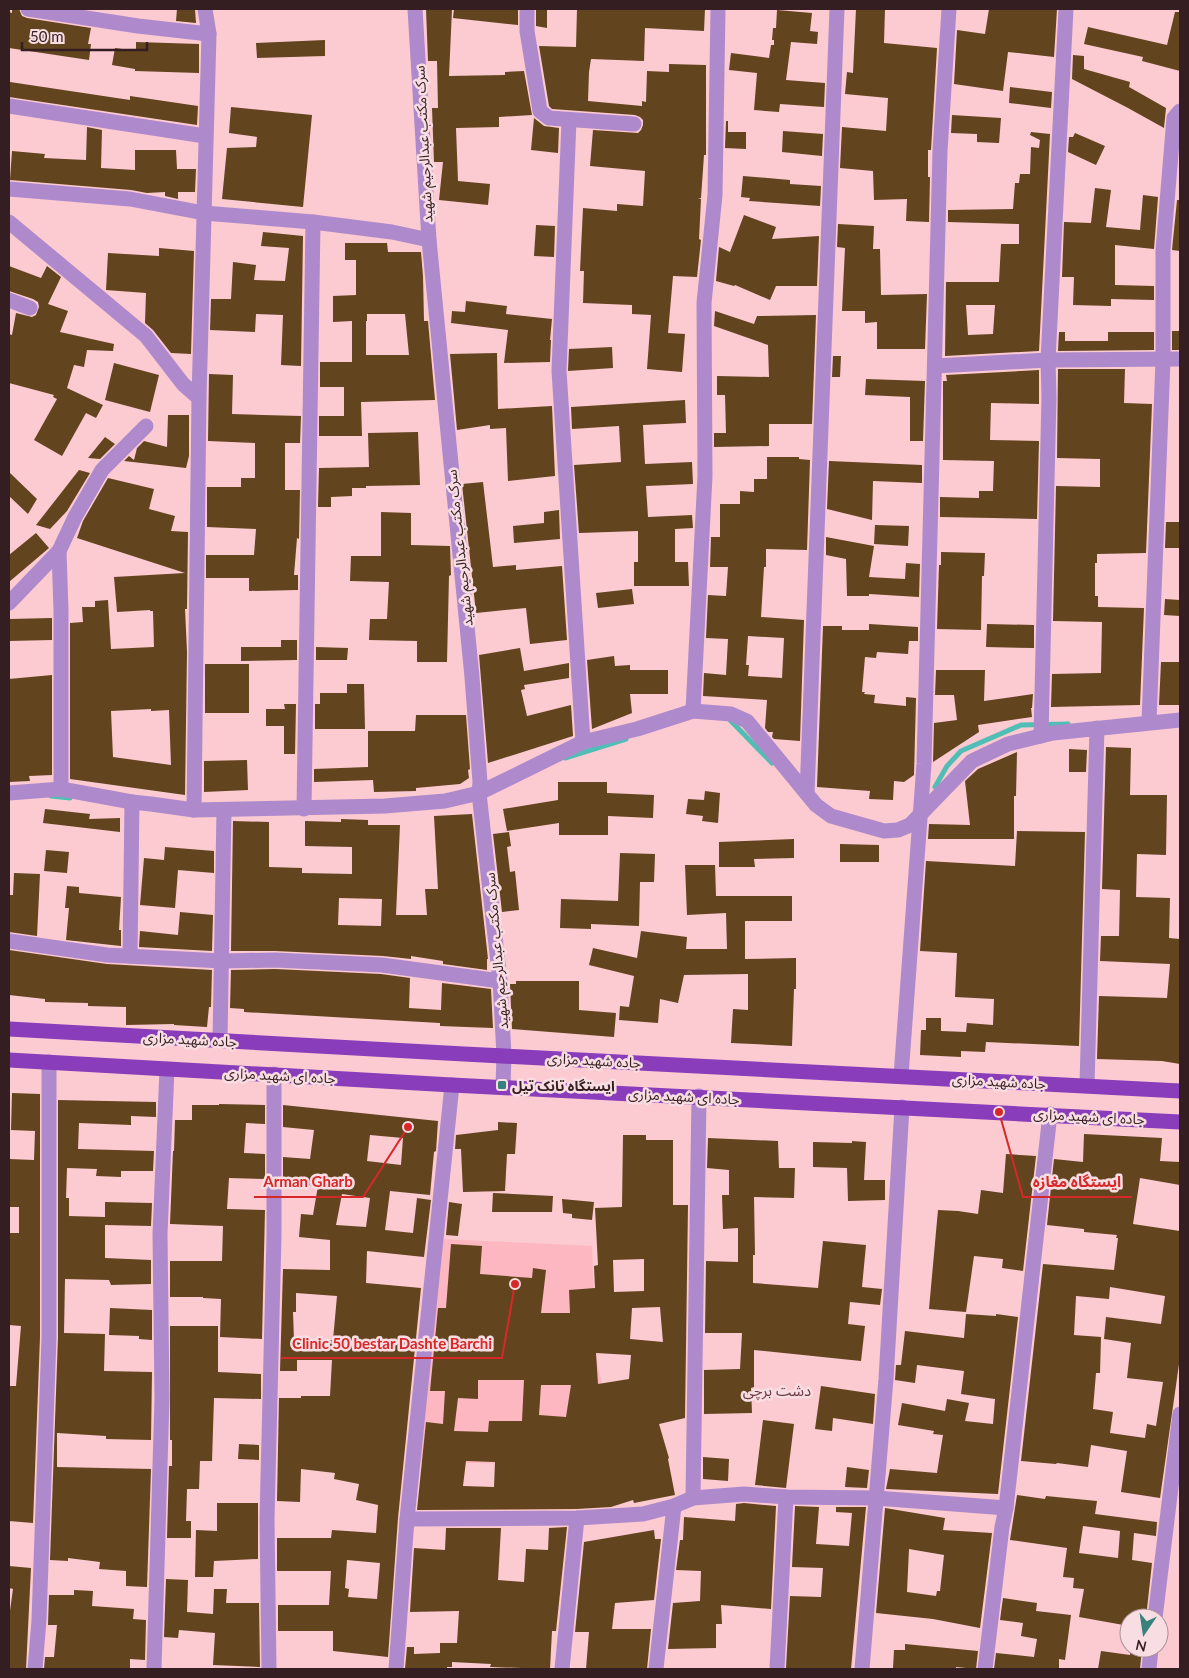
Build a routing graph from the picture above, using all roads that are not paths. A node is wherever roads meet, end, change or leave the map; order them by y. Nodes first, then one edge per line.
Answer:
1 (28, 9) edge
2 (205, 9) edge
3 (415, 9) edge
4 (527, 9) edge
5 (718, 9) edge
6 (837, 9) edge
7 (949, 9) edge
8 (1066, 9) edge
9 (209, 34) junction
10 (9, 106) edge
11 (1180, 110) edge
12 (569, 120) junction
13 (634, 124) dead end
14 (205, 136) junction
15 (9, 189) edge
16 (204, 212) junction
17 (9, 222) edge
18 (313, 222) junction
19 (429, 240) junction
20 (9, 300) edge
21 (30, 308) dead end
22 (1180, 359) edge
23 (1048, 360) junction
24 (1163, 360) junction
25 (935, 366) junction
26 (199, 398) junction
27 (146, 426) dead end
28 (59, 551) junction
29 (9, 603) edge
30 (693, 711) junction
31 (1180, 720) edge
32 (1148, 722) junction
33 (1097, 728) junction
34 (1041, 736) junction
35 (583, 742) junction
36 (61, 789) junction
37 (9, 793) edge
38 (479, 793) junction
39 (807, 794) junction
40 (132, 802) junction
41 (304, 809) junction
42 (194, 810) junction
43 (224, 810) junction
44 (921, 814) junction
45 (9, 941) edge
46 (130, 956) junction
47 (222, 960) junction
48 (500, 981) junction
49 (9, 1029) edge
50 (220, 1040) junction
51 (504, 1055) junction
52 (9, 1060) edge
53 (50, 1062) junction
54 (167, 1069) junction
55 (274, 1074) junction
56 (901, 1076) junction
57 (452, 1084) junction
58 (1087, 1085) junction
59 (503, 1086) junction
60 (1180, 1091) edge
61 (699, 1096) junction
62 (902, 1107) junction
63 (1050, 1114) junction
64 (1180, 1122) edge
65 (1180, 1414) edge
66 (786, 1497) junction
67 (693, 1498) junction
68 (876, 1498) junction
69 (674, 1506) junction
70 (1006, 1508) junction
71 (577, 1518) junction
72 (407, 1519) junction
73 (1156, 1608) edge
74 (35, 1669) edge
75 (154, 1669) edge
76 (269, 1669) edge
77 (396, 1669) edge
78 (562, 1669) edge
79 (656, 1669) edge
80 (776, 1669) edge
81 (862, 1669) edge
82 (985, 1669) edge

1 - 9 street
2 - 9 street
3 - 19 street, سرک مکتب عبدالرحیم شهید
4 - 12 street
5 - 30 street
6 - 39 street
7 - 25 street
8 - 23 street
9 - 14 street
10 - 14 street
11 - 24 street
12 - 13 street
12 - 35 street
14 - 16 street
15 - 16 street
16 - 18 street
16 - 26 street
17 - 26 street
18 - 19 street
18 - 41 street
19 - 38 street, سرک مکتب عبدالرحیم شهید
20 - 21 street
22 - 24 street
23 - 24 street
23 - 25 street
23 - 34 street
24 - 32 street
25 - 44 street
26 - 42 street
27 - 28 street
28 - 29 street
28 - 36 street
30 - 35 street
30 - 39 street
31 - 32 street
32 - 33 street
33 - 34 street
33 - 58 street
34 - 44 street
35 - 38 street
36 - 37 street
36 - 40 street
38 - 41 street
38 - 48 street, سرک مکتب عبدالرحیم شهید
39 - 44 street
40 - 42 street
40 - 46 street
41 - 43 street
42 - 43 street
43 - 47 street
44 - 56 street
45 - 46 street
46 - 47 street
47 - 48 street
47 - 50 street
48 - 51 street, سرک مکتب عبدالرحیم شهید
49 - 50 main road, جاده شهید مزاری
50 - 51 main road, جاده شهید مزاری
51 - 56 main road, جاده شهید مزاری
51 - 59 street, سرک مکتب عبدالرحیم شهید
52 - 53 main road, جاده ای شهید مزاری
53 - 54 main road, جاده ای شهید مزاری
53 - 74 street
54 - 55 main road, جاده ای شهید مزاری
54 - 75 street
55 - 57 main road, جاده ای شهید مزاری
55 - 76 street
56 - 58 main road, جاده شهید مزاری
57 - 59 main road, جاده ای شهید مزاری
57 - 72 street
58 - 60 main road, جاده شهید مزاری
59 - 61 main road, جاده ای شهید مزاری
61 - 62 main road, جاده ای شهید مزاری
61 - 67 street
62 - 63 main road, جاده ای شهید مزاری
62 - 68 street
63 - 64 main road, جاده ای شهید مزاری
63 - 70 street
65 - 73 street
66 - 67 street
66 - 68 street
66 - 80 street
67 - 69 street
68 - 70 street
68 - 81 street
69 - 71 street
69 - 79 street
70 - 82 street
71 - 72 street
71 - 78 street
72 - 77 street

